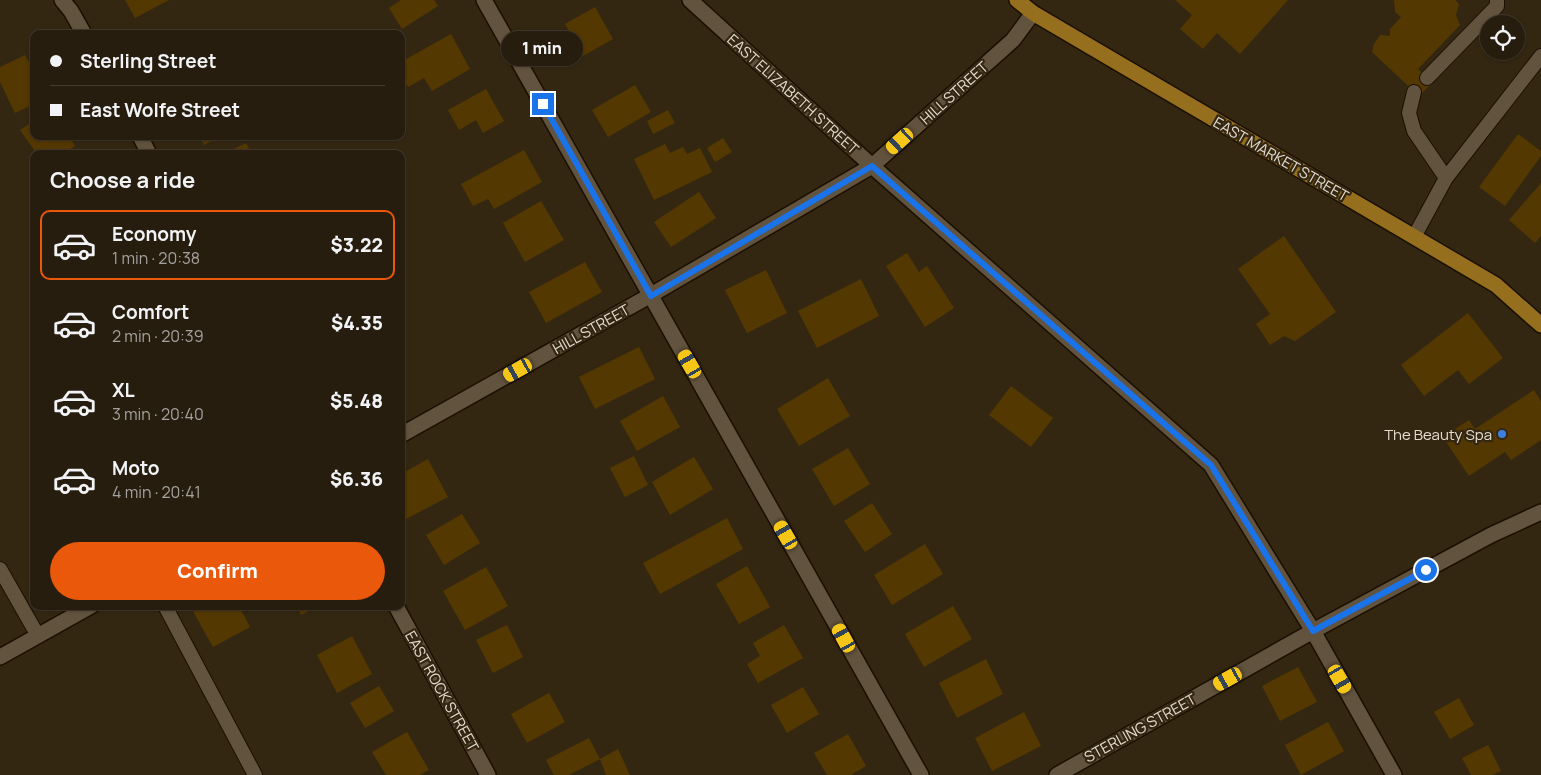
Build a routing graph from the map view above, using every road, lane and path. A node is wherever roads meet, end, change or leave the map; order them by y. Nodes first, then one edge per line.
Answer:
1 (62, 0) edge
2 (484, 0) edge
3 (690, 0) edge
4 (1017, 0) edge
5 (1498, 0) edge
6 (1033, 14) junction
7 (82, 30) edge
8 (1541, 56) edge
9 (1427, 78) dead end
10 (1414, 92) dead end
11 (872, 166) junction
12 (1446, 178) junction
13 (1414, 237) junction
14 (651, 296) junction
15 (1541, 324) edge
16 (405, 433) edge
17 (1541, 512) edge
18 (0, 569) edge
19 (84, 610) edge
20 (167, 610) edge
21 (398, 610) edge
22 (1313, 631) junction
23 (38, 636) junction
24 (0, 657) edge
25 (255, 775) edge
26 (488, 775) edge
27 (921, 775) edge
28 (1057, 775) edge
29 (1394, 775) edge

1 - 7 street
2 - 14 street
3 - 11 street, EAST ELIZABETH STREET
4 - 6 main road, EAST MARKET STREET
5 - 9 lane
6 - 11 street, HILL STREET
6 - 13 main road, EAST MARKET STREET
8 - 12 lane
10 - 12 lane
11 - 14 street, HILL STREET
11 - 22 street, EAST ELIZABETH STREET
12 - 13 lane
13 - 15 main road, EAST MARKET STREET
14 - 16 street, HILL STREET
14 - 27 street
17 - 22 street, STERLING STREET
18 - 23 lane
19 - 23 street
20 - 25 lane
21 - 26 street, EAST ROCK STREET
22 - 28 street, STERLING STREET
22 - 29 street, EAST ELIZABETH STREET
23 - 24 street

